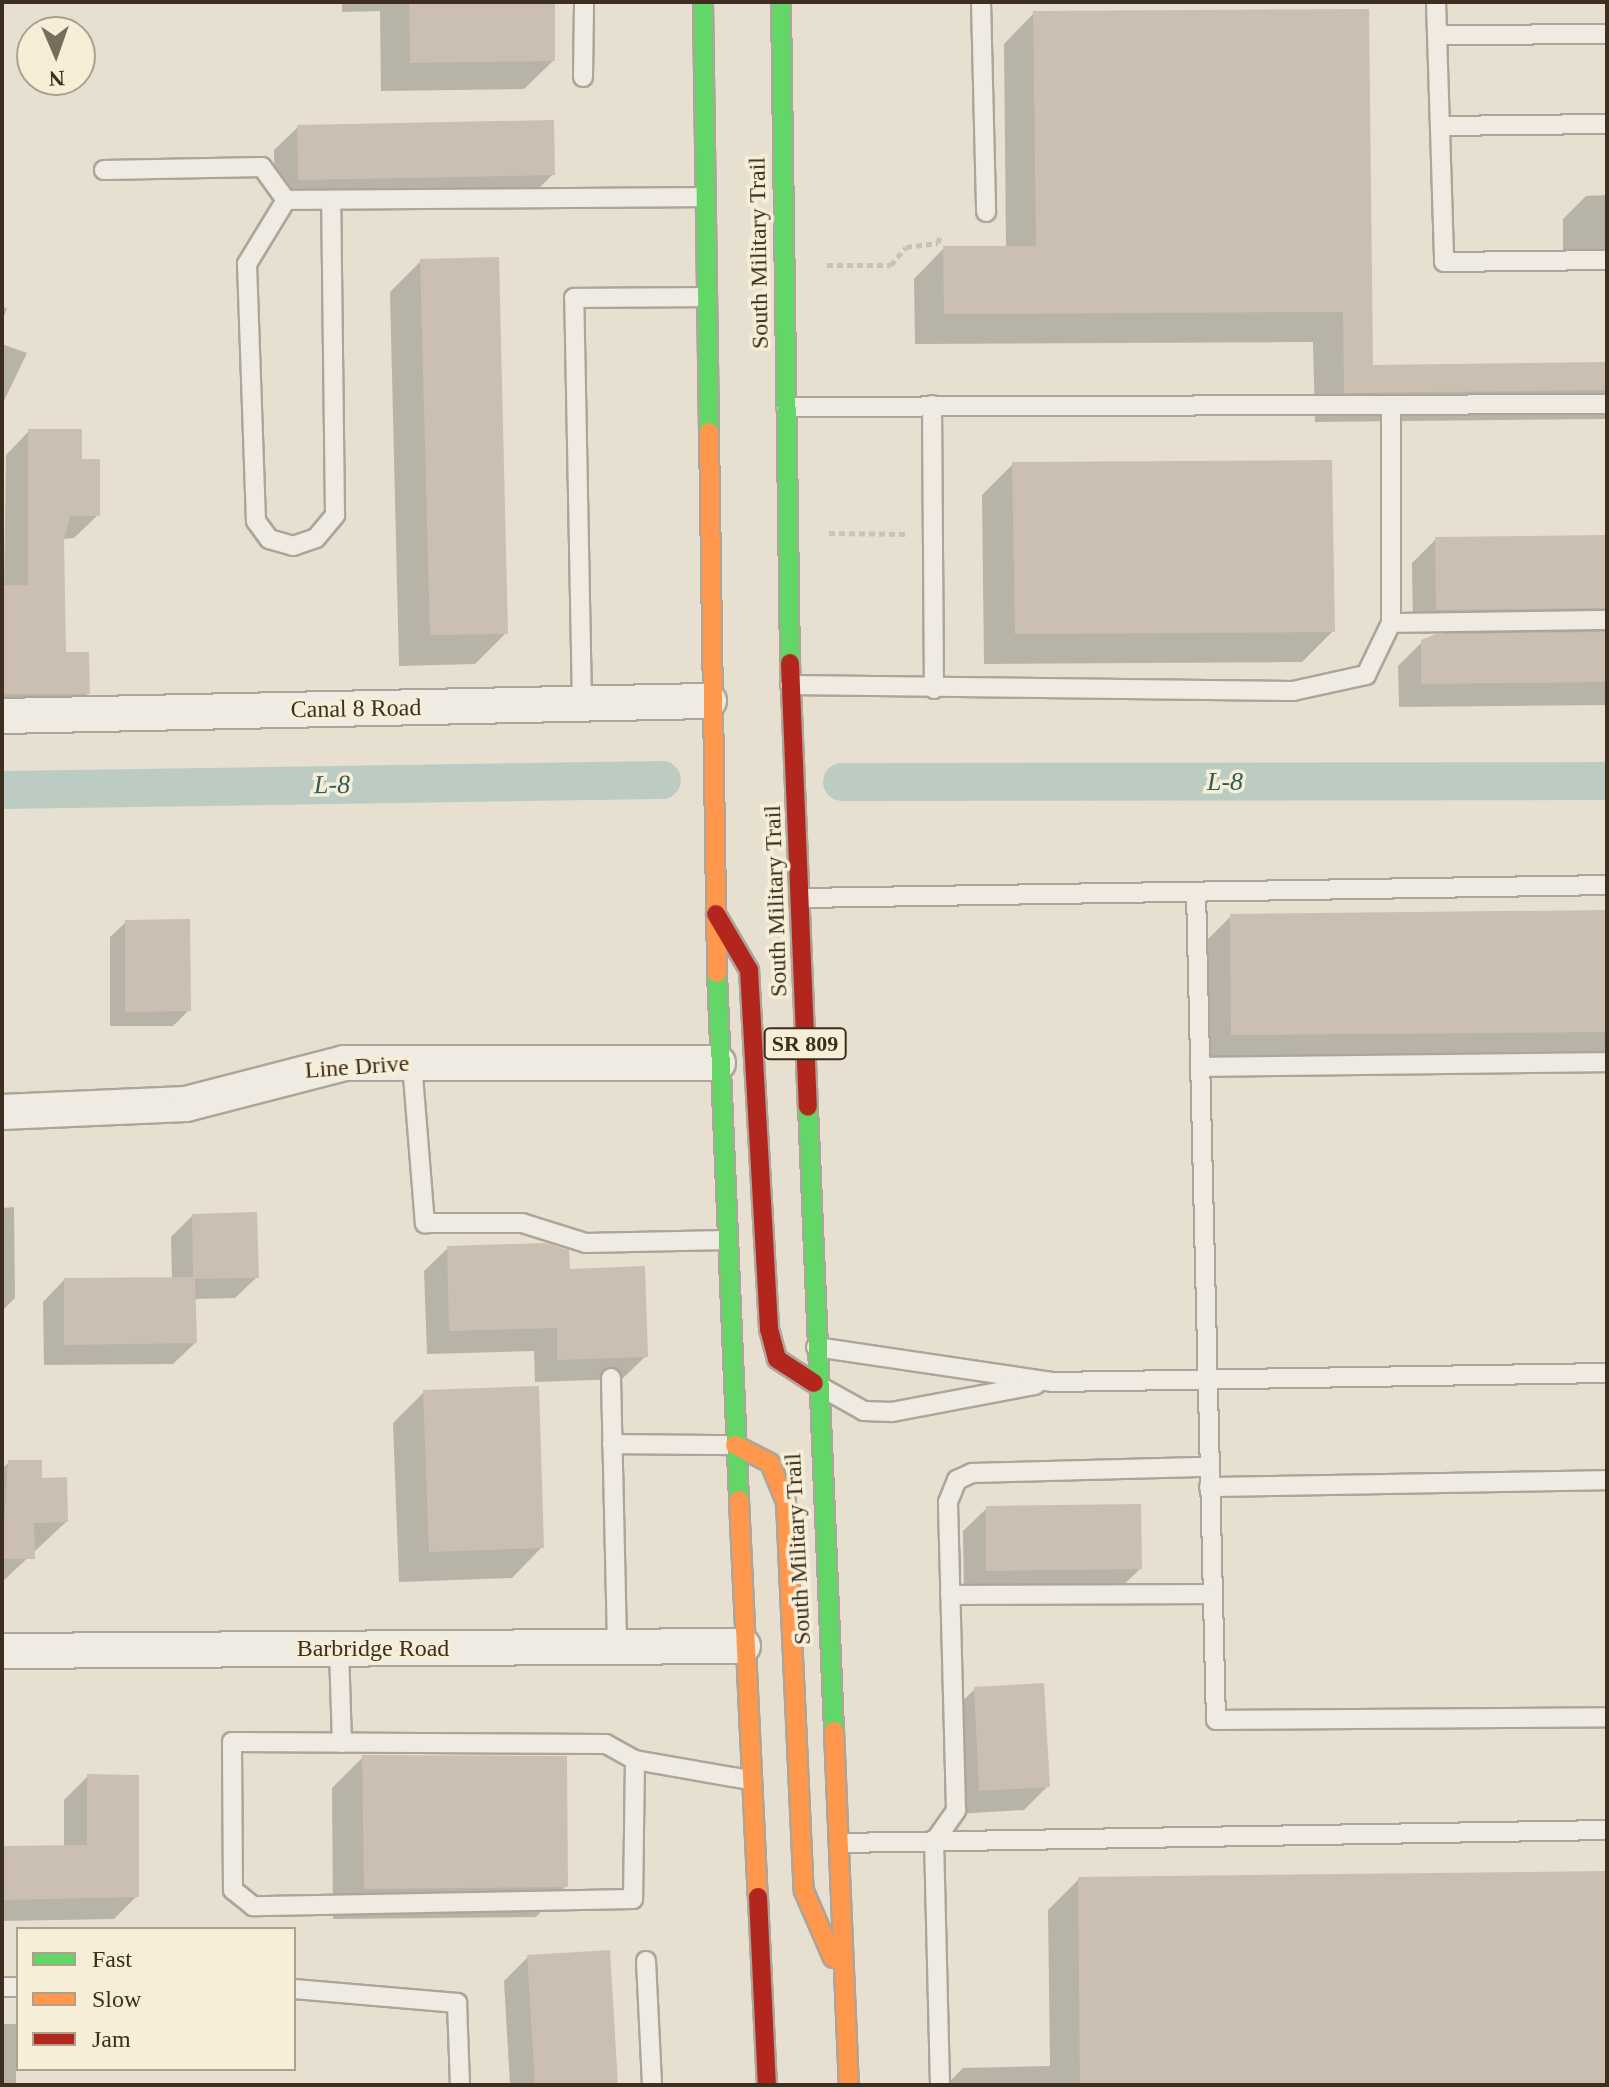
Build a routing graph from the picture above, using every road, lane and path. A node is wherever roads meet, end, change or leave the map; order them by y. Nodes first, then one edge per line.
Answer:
1 (584, 2) edge
2 (703, 2) edge
3 (781, 2) edge
4 (981, 2) edge
5 (1436, 2) edge
6 (1607, 34) edge
7 (1437, 35) junction
8 (583, 77) dead end
9 (761, 97) dead end
10 (1607, 124) edge
11 (1440, 126) junction
12 (782, 166) junction
13 (104, 170) dead end
14 (705, 197) junction
15 (286, 200) junction
16 (331, 200) junction
17 (986, 212) dead end
18 (941, 233) dead end
19 (1607, 260) edge
20 (827, 265) dead end
21 (706, 297) junction
22 (1607, 404) edge
23 (932, 405) junction
24 (786, 407) junction
25 (1391, 407) junction
26 (829, 533) dead end
27 (917, 534) dead end
28 (1607, 620) edge
29 (1391, 623) junction
30 (790, 685) junction
31 (934, 689) junction
32 (709, 701) junction
33 (582, 703) junction
34 (2, 716) edge
35 (1607, 885) edge
36 (1196, 892) junction
37 (801, 898) junction
38 (715, 912) junction
39 (1607, 1062) edge
40 (412, 1063) junction
41 (718, 1063) junction
42 (1200, 1067) junction
43 (2, 1112) edge
44 (764, 1239) junction
45 (727, 1240) junction
46 (813, 1347) junction
47 (1607, 1373) edge
48 (611, 1378) dead end
49 (1206, 1379) junction
50 (1053, 1382) junction
51 (814, 1383) junction
52 (612, 1444) junction
53 (735, 1445) junction
54 (1209, 1467) junction
55 (1607, 1480) edge
56 (1209, 1487) junction
57 (1213, 1594) junction
58 (950, 1595) junction
59 (743, 1646) junction
60 (617, 1647) junction
61 (339, 1649) junction
62 (2, 1651) edge
63 (1607, 1717) edge
64 (342, 1743) junction
65 (635, 1760) junction
66 (750, 1780) junction
67 (1607, 1830) edge
68 (934, 1842) junction
69 (837, 1843) junction
70 (646, 1961) dead end
71 (844, 1982) junction
72 (296, 1989) edge
73 (460, 2085) edge
74 (652, 2085) edge
75 (767, 2085) edge
76 (849, 2085) edge
77 (940, 2085) edge

1 - 8 lane
2 - 14 main road
3 - 12 main road, South Military Trail / SR 809
4 - 17 lane
5 - 7 lane
6 - 7 lane
7 - 11 lane
9 - 12 main road
10 - 11 lane
11 - 19 lane
12 - 24 main road, South Military Trail / SR 809
13 - 15 lane
14 - 16 lane
14 - 21 main road
15 - 16 lane
15 - 16 lane
18 - 20 path
21 - 32 main road
21 - 33 lane
22 - 25 lane
23 - 24 lane
23 - 25 lane
23 - 31 lane
24 - 30 main road, South Military Trail / SR 809
25 - 29 lane
26 - 27 path
28 - 29 lane
29 - 31 lane
30 - 31 lane
30 - 37 main road, South Military Trail / SR 809
32 - 33 street, Canal 8 Road
32 - 38 main road
33 - 34 street, Canal 8 Road
35 - 36 lane
36 - 37 lane
36 - 42 lane
37 - 46 main road, South Military Trail / SR 809
38 - 41 main road
38 - 44 main road
39 - 42 lane
40 - 41 street, Line Drive
40 - 43 street, Line Drive
40 - 45 lane
41 - 45 main road
42 - 49 lane
44 - 45 lane
44 - 51 main road
45 - 53 main road
46 - 50 lane
46 - 51 main road, South Military Trail / SR 809
47 - 49 lane
48 - 52 lane
49 - 50 lane
49 - 54 lane
50 - 51 lane
51 - 69 main road, South Military Trail / SR 809
52 - 53 lane
52 - 60 lane
53 - 59 main road
53 - 71 main road
54 - 56 lane
54 - 58 lane
55 - 56 lane
56 - 57 lane
57 - 58 lane
57 - 63 lane
58 - 68 lane
59 - 60 street, Barbridge Road
59 - 66 main road
60 - 61 street, Barbridge Road
61 - 62 street, Barbridge Road
61 - 64 lane
64 - 65 lane
64 - 65 lane
65 - 66 lane
66 - 75 main road
67 - 68 lane
68 - 69 lane
68 - 77 lane
69 - 71 main road, South Military Trail / SR 809
70 - 74 lane
71 - 76 main road, South Military Trail / SR 809
72 - 73 lane

